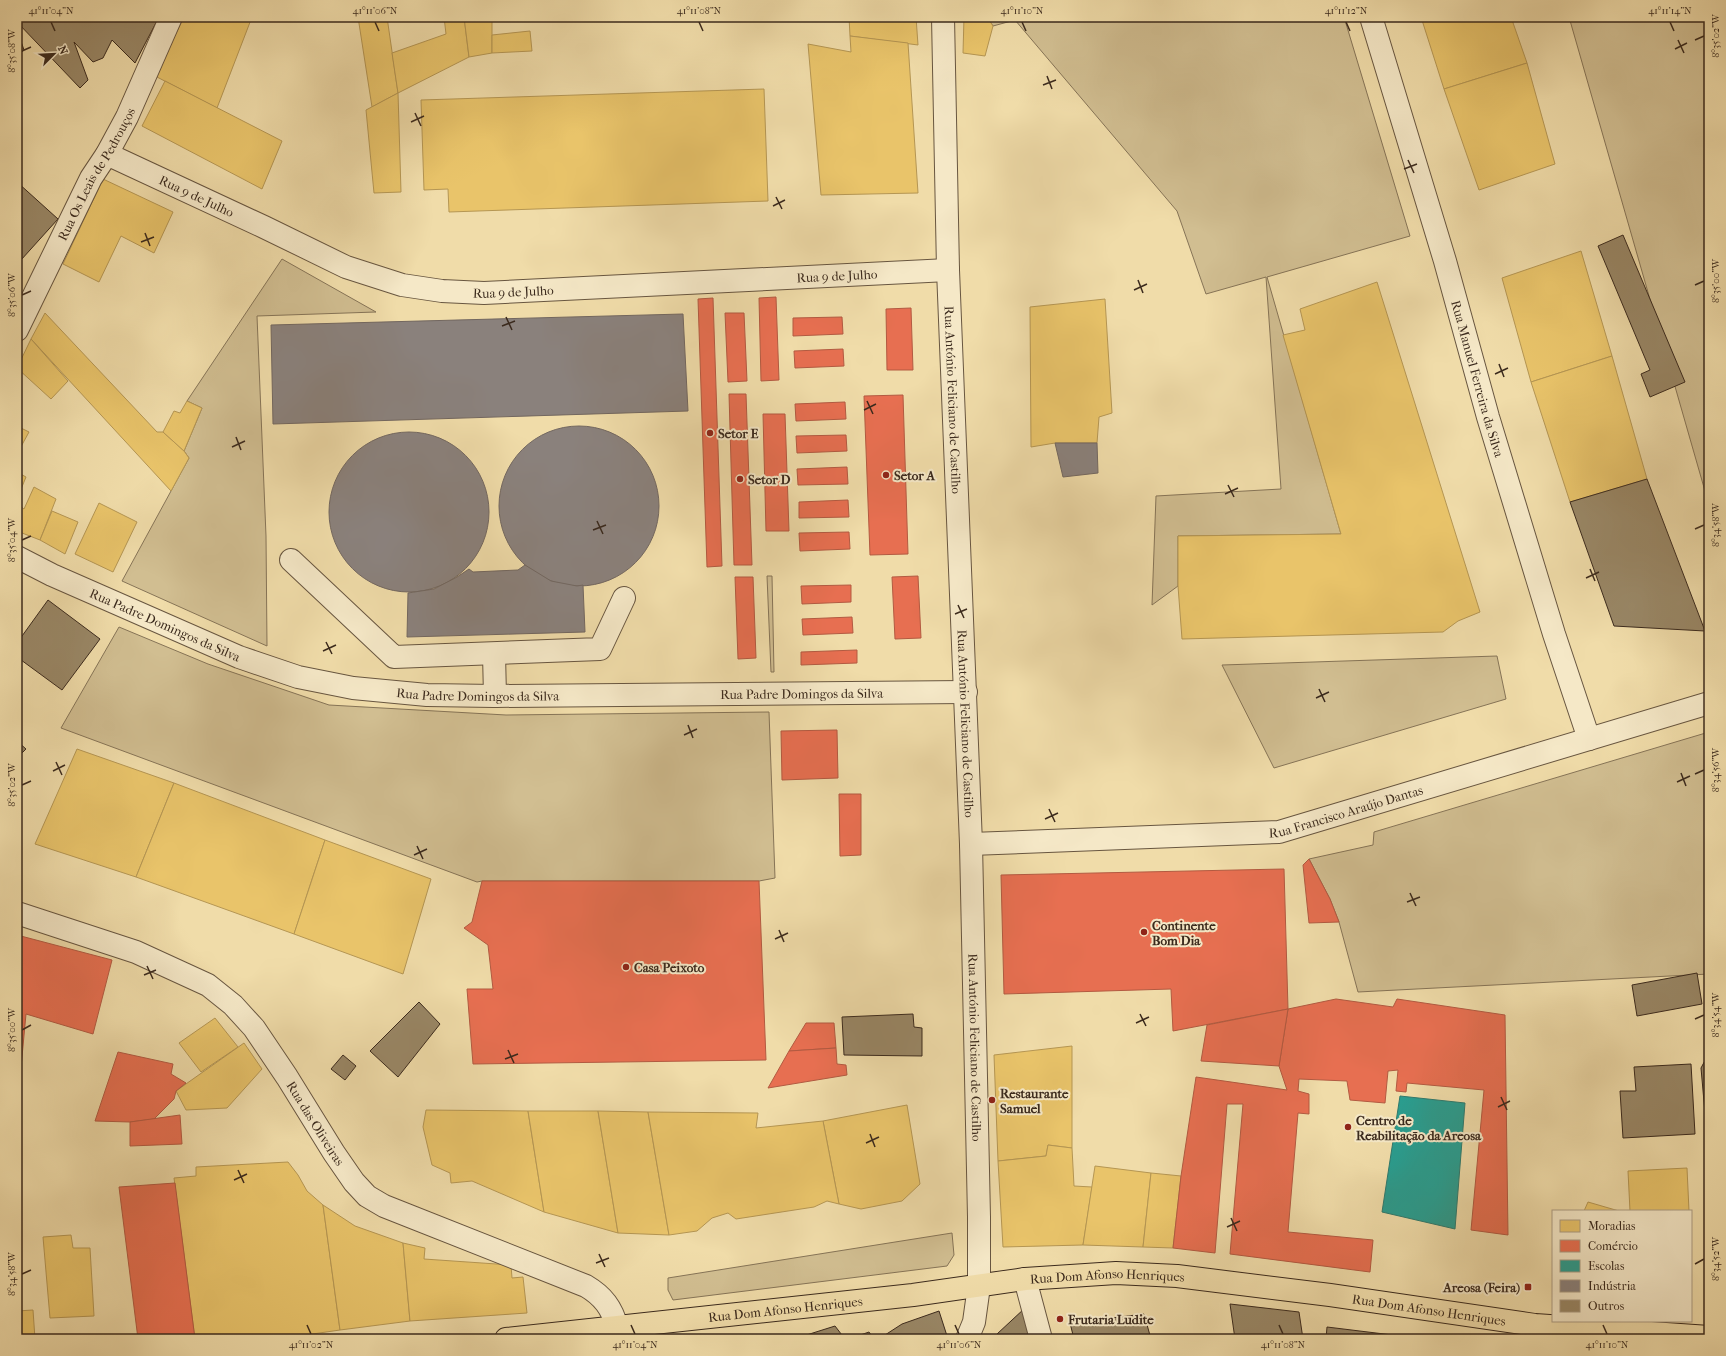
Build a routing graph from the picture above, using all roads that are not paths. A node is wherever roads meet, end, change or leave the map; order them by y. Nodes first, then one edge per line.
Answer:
1 (171, 17) edge
2 (943, 17) edge
3 (1371, 17) edge
4 (107, 154) junction
5 (948, 270) junction
6 (17, 330) edge
7 (17, 557) edge
8 (291, 560) dead end
9 (624, 598) dead end
10 (494, 654) junction
11 (966, 692) junction
12 (495, 696) junction
13 (1709, 703) edge
14 (1589, 739) junction
15 (971, 844) junction
16 (17, 913) edge
17 (1025, 1279) junction
18 (979, 1286) junction
19 (617, 1327) junction
20 (1535, 1332) edge
21 (1709, 1337) edge
22 (506, 1339) edge
23 (967, 1339) edge
24 (1041, 1339) edge

1 - 4 street, Rua Os Leais de Pedrouços
2 - 5 street, Rua António Feliciano de Castilho
3 - 14 street, Rua Manuel Ferreira da Silva
4 - 5 street, Rua 9 de Julho
4 - 6 street, Rua Os Leais de Pedrouços
5 - 11 street, Rua António Feliciano de Castilho
7 - 12 street, Rua Padre Domingos da Silva
8 - 10 street
9 - 10 street
10 - 12 street
11 - 12 street, Rua Padre Domingos da Silva
11 - 15 street, Rua António Feliciano de Castilho
13 - 14 street, Rua Francisco Araújo Dantas
14 - 15 street, Rua Francisco Araújo Dantas
15 - 18 street, Rua António Feliciano de Castilho
16 - 19 street, Rua das Oliveiras
17 - 18 main road, Rua Dom Afonso Henriques
17 - 20 main road, Rua Dom Afonso Henriques
17 - 24 street
18 - 19 main road, Rua Dom Afonso Henriques
18 - 23 street
19 - 22 main road, Rua Dom Afonso Henriques
20 - 21 main road, Rua Dom Afonso Henriques

